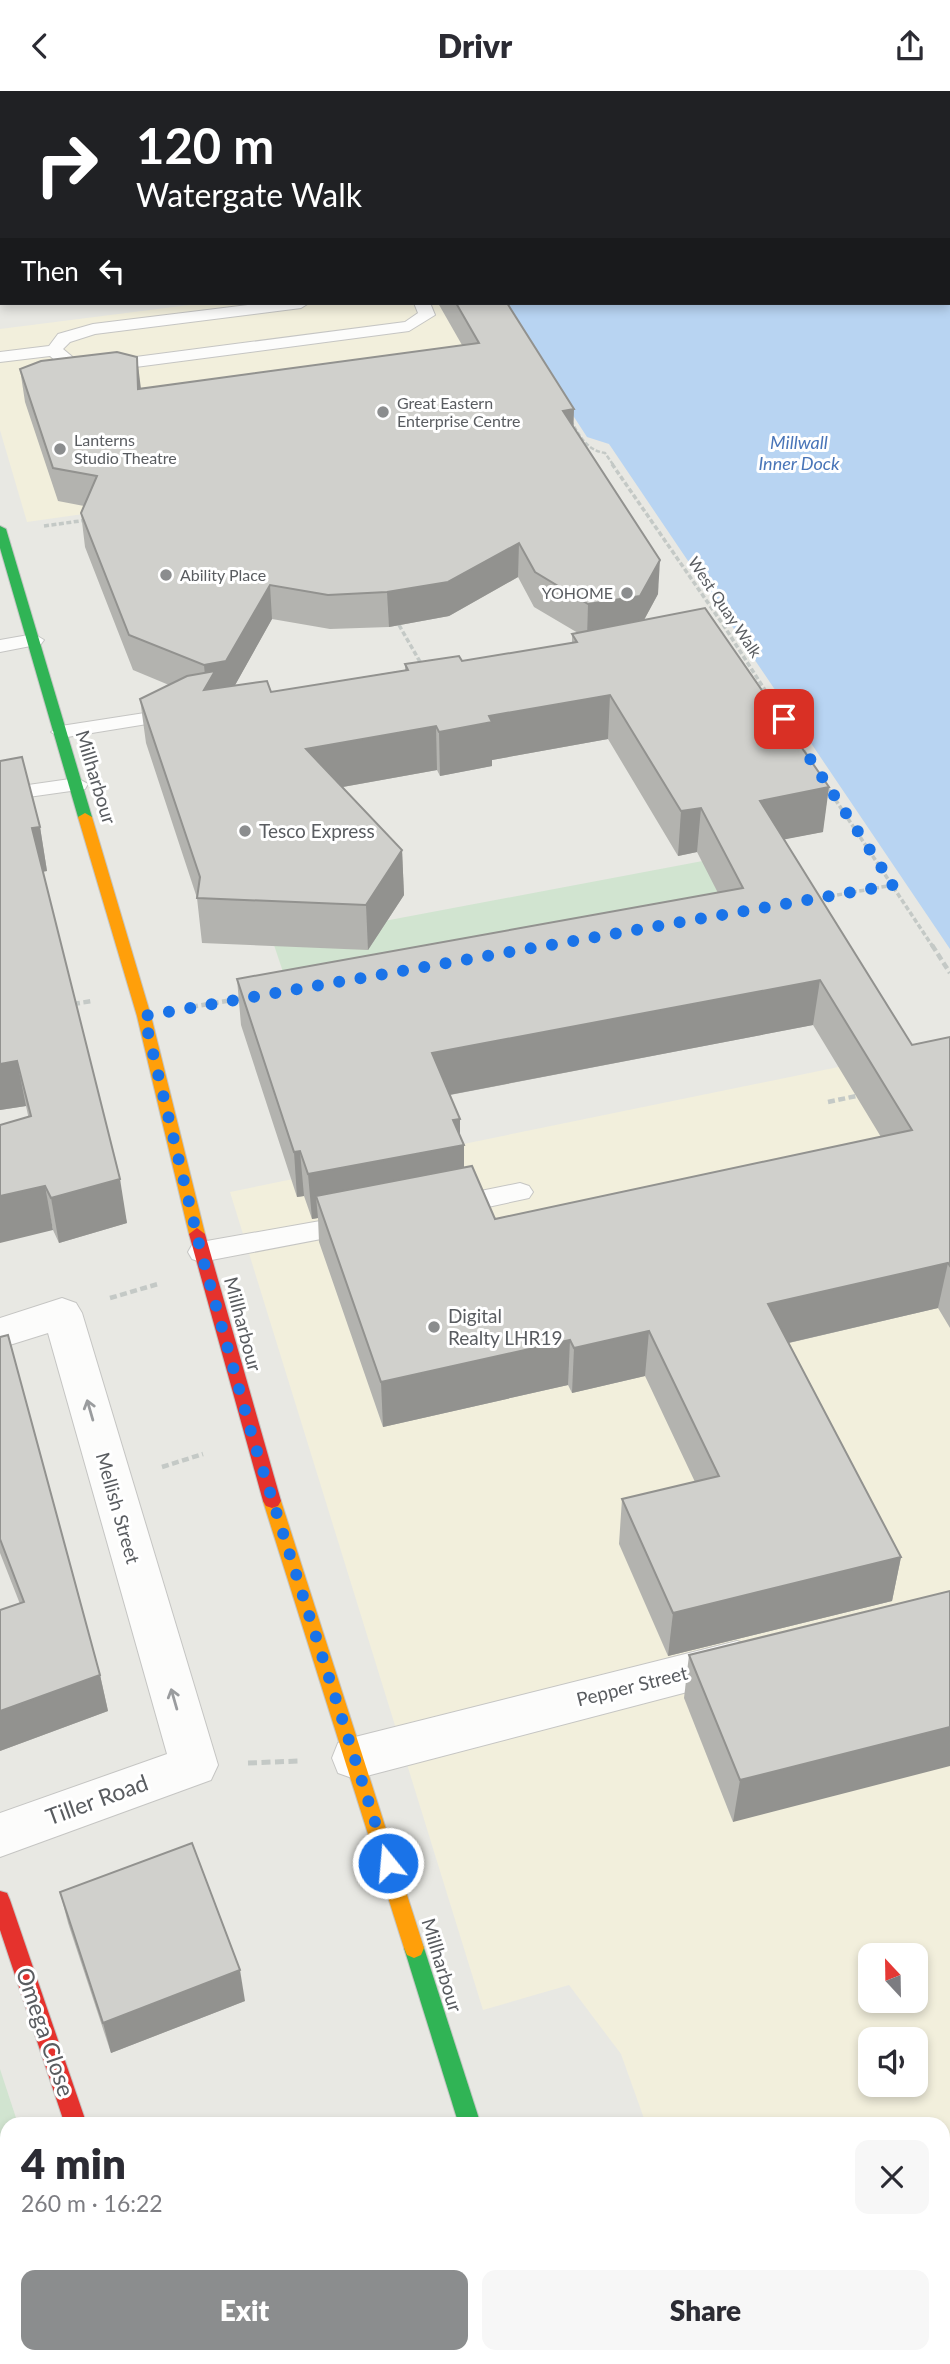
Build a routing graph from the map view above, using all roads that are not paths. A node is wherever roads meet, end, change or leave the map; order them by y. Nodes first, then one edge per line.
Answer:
1 (283, 305) edge
2 (423, 305) edge
3 (54, 350) junction
4 (0, 357) edge
5 (1, 531) edge
6 (34, 641) junction
7 (0, 646) edge
8 (197, 711) edge
9 (61, 732) junction
10 (77, 784) junction
11 (0, 795) edge
12 (520, 1192) dead end
13 (432, 1210) edge
14 (378, 1220) edge
15 (204, 1261) junction
16 (0, 1333) edge
17 (780, 1650) edge
18 (355, 1758) junction
19 (194, 1765) joint
20 (0, 1835) edge
21 (0, 1900) edge
22 (73, 2117) edge
23 (467, 2117) edge

1 - 3 lane
2 - 3 lane
3 - 4 lane
5 - 6 street, Millharbour
6 - 7 lane
6 - 9 street, Millharbour
8 - 9 lane
9 - 10 street, Millharbour
10 - 11 lane
10 - 15 street, Millharbour
12 - 13 lane
14 - 15 lane
15 - 18 street, Millharbour
19 -> 16 street, Mellish Street
17 - 18 street, Pepper Street
18 - 23 street, Millharbour
19 - 20 street, Tiller Road
21 - 22 street, Omega Close

